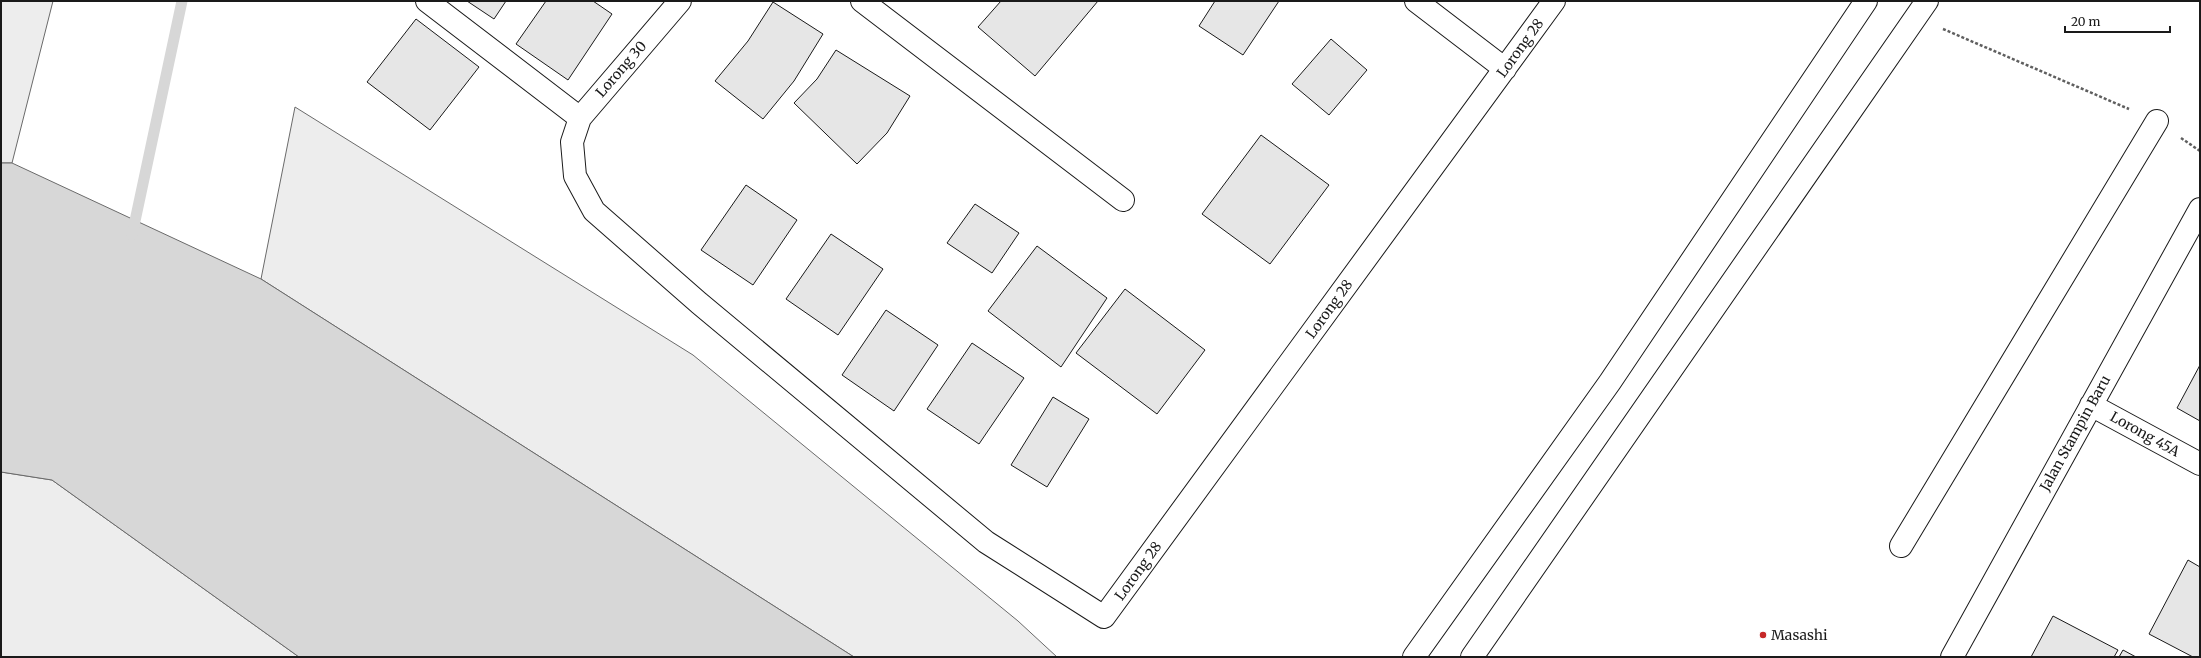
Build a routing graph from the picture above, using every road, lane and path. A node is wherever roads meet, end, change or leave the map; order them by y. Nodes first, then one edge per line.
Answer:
1 (427, 1) edge
2 (680, 1) edge
3 (862, 1) edge
4 (1416, 1) edge
5 (1554, 1) edge
6 (1866, 1) edge
7 (1922, 9) edge
8 (1505, 69) junction
9 (580, 118) junction
10 (2157, 121) junction
11 (572, 142) joint
12 (2200, 151) edge
13 (1123, 200) dead end
14 (2200, 209) edge
15 (2091, 405) junction
16 (2200, 464) edge
17 (1901, 546) dead end
18 (1414, 657) edge
19 (1472, 657) edge
20 (1952, 657) edge

1 - 9 street
2 - 9 street, Lorong 30
3 - 13 street
4 - 8 street
5 - 8 street, Lorong 28
6 - 18 street
7 - 10 path
7 - 19 street
8 - 11 street, Lorong 28
9 - 11 street, Lorong 30
10 - 12 path
10 - 17 street
14 - 15 street, Jalan Stampin Baru
15 - 16 street, Lorong 45A
15 - 20 street, Jalan Stampin Baru

